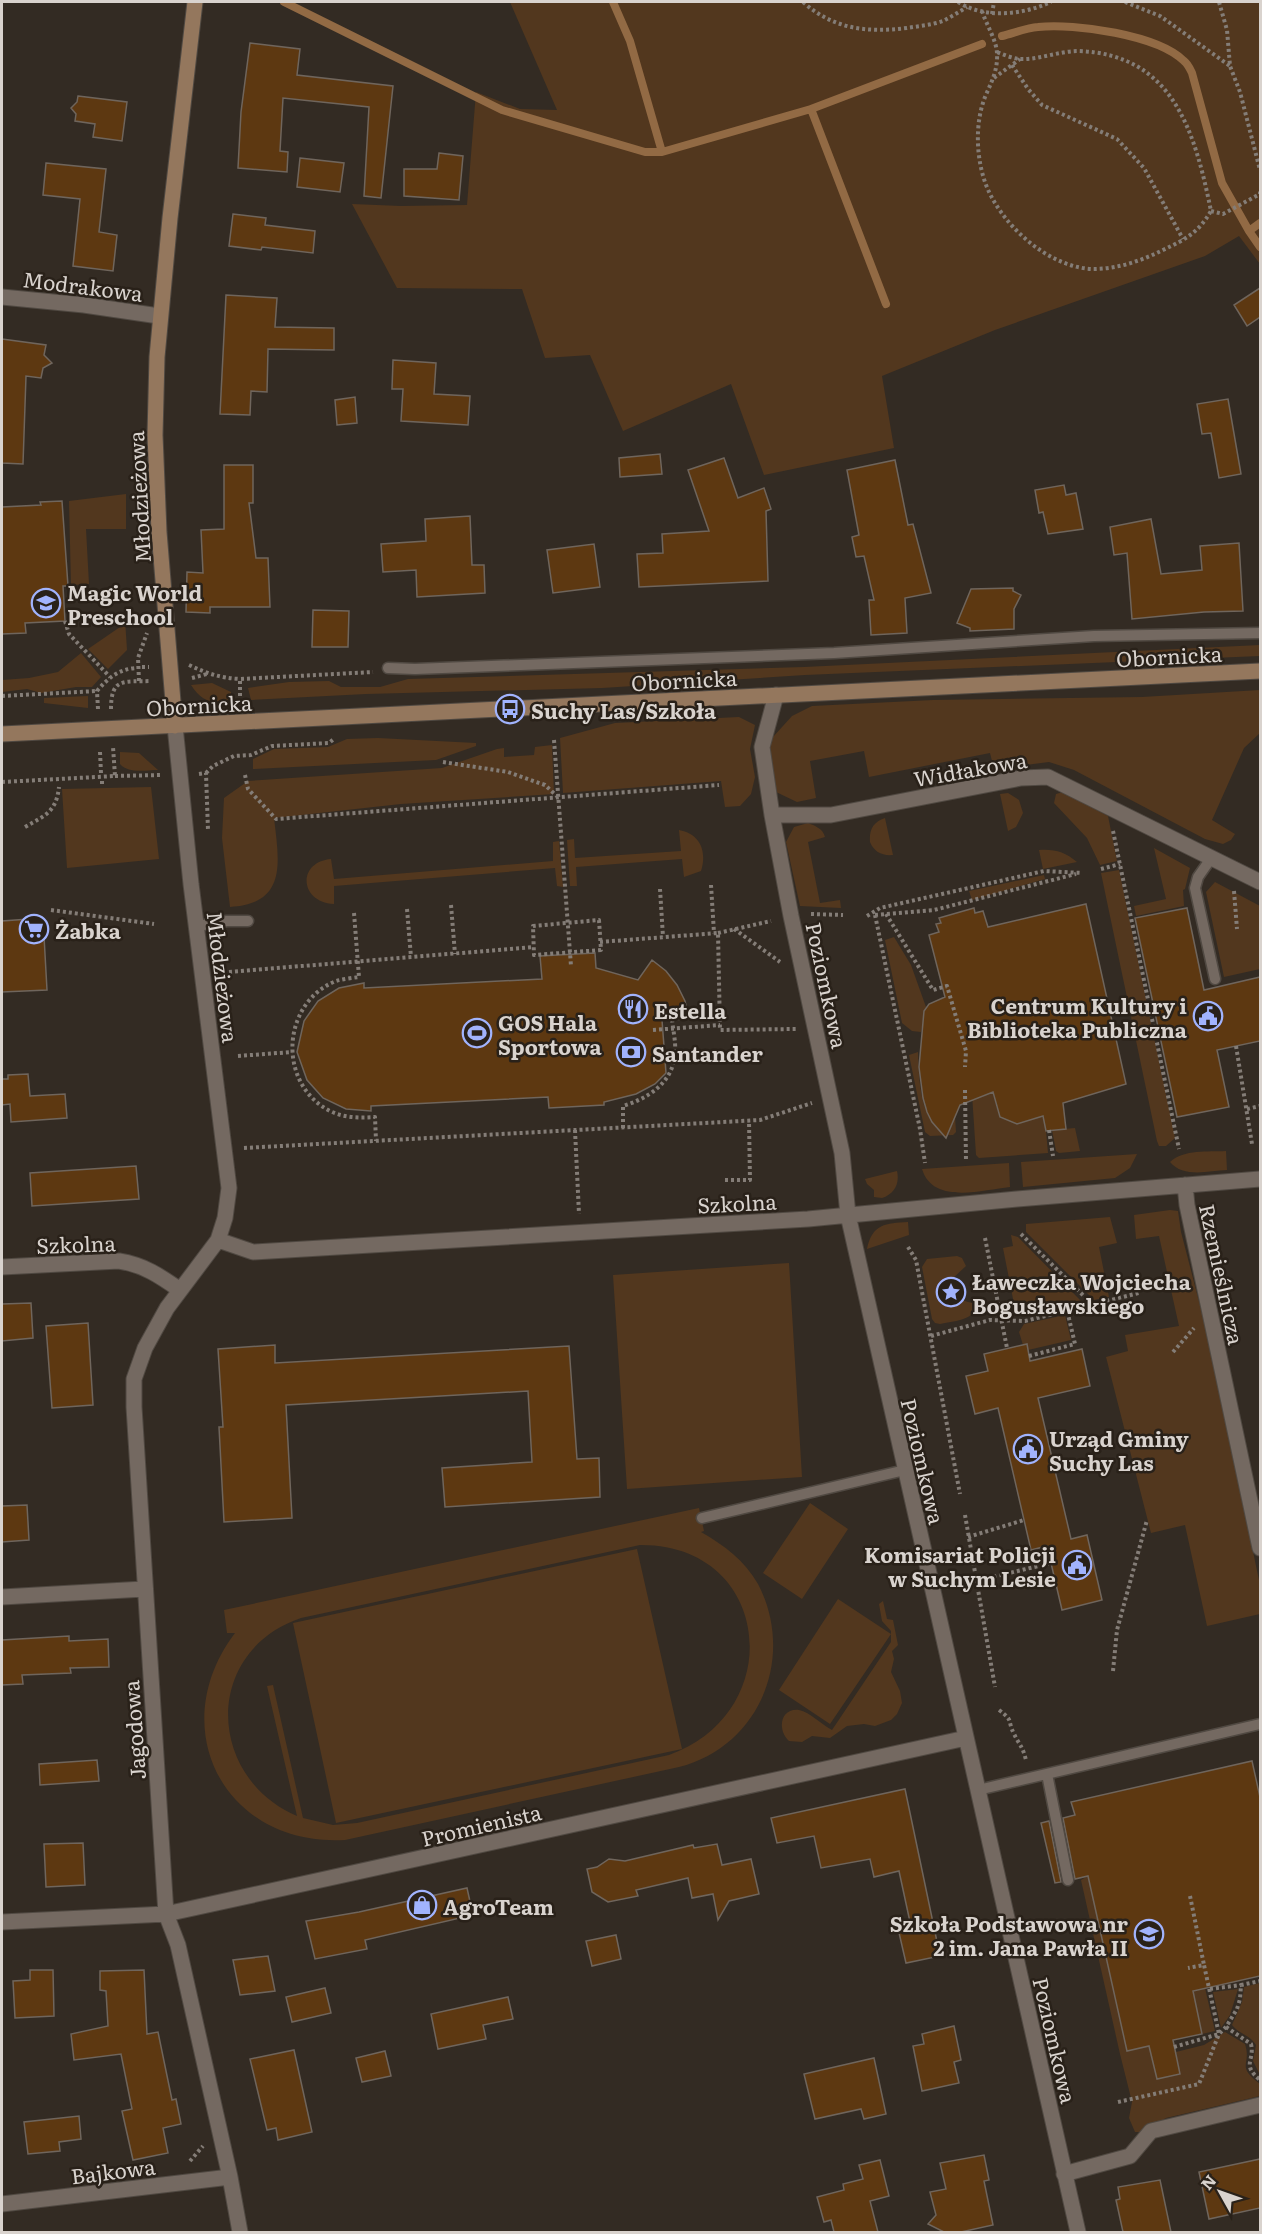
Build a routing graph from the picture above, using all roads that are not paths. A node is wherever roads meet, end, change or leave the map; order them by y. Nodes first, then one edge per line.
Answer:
1 (195, 2) edge
2 (2, 297) edge
3 (159, 316) junction
4 (1260, 633) edge
5 (388, 668) road end
6 (1260, 671) edge
7 (776, 695) junction
8 (176, 726) junction
9 (2, 734) edge
10 (772, 815) junction
11 (1212, 857) junction
12 (1260, 882) edge
13 (248, 921) dead end
14 (197, 926) junction
15 (1215, 979) dead end
16 (1260, 1179) edge
17 (1185, 1185) junction
18 (848, 1215) junction
19 (218, 1240) junction
20 (2, 1267) edge
21 (180, 1290) junction
22 (905, 1470) junction
23 (702, 1518) dead end
24 (1260, 1548) edge
25 (144, 1589) junction
26 (2, 1597) edge
27 (1260, 1724) edge
28 (966, 1737) junction
29 (1047, 1774) junction
30 (978, 1791) junction
31 (1068, 1880) dead end
32 (166, 1914) junction
33 (2, 1922) edge
34 (1260, 2105) edge
35 (1064, 2174) junction
36 (230, 2177) junction
37 (2, 2204) edge
38 (240, 2232) edge
39 (1078, 2232) edge

1 - 3 main road, Młodzieżowa
2 - 3 street, Modrakowa
3 - 8 main road, Młodzieżowa
4 - 5 lane
6 - 7 main road, Obornicka
7 - 8 main road, Obornicka
7 - 10 street, Poziomkowa
8 - 9 main road, Obornicka
8 - 14 street, Młodzieżowa
10 - 11 street, Widłakowa
10 - 18 street, Poziomkowa
11 - 12 street, Widłakowa
11 - 15 lane
13 - 14 lane
14 - 19 street, Młodzieżowa
16 - 17 street, Szkolna
17 - 18 street, Szkolna
17 - 24 street, Rzemieślnicza
18 - 19 street, Szkolna
18 - 22 street, Poziomkowa
19 - 21 street, Jagodowa
20 - 21 street, Szkolna
21 - 25 street, Jagodowa
22 - 23 lane
22 - 28 street, Poziomkowa
25 - 26 street
25 - 32 street, Jagodowa
27 - 29 lane
28 - 30 street, Poziomkowa
28 - 32 street, Promienista
29 - 30 lane
29 - 31 lane
30 - 35 street, Poziomkowa
32 - 33 street, Promienista
32 - 36 street, Jagodowa
34 - 35 street
35 - 39 street, Poziomkowa
36 - 37 street, Bajkowa
36 - 38 street, Jagodowa

